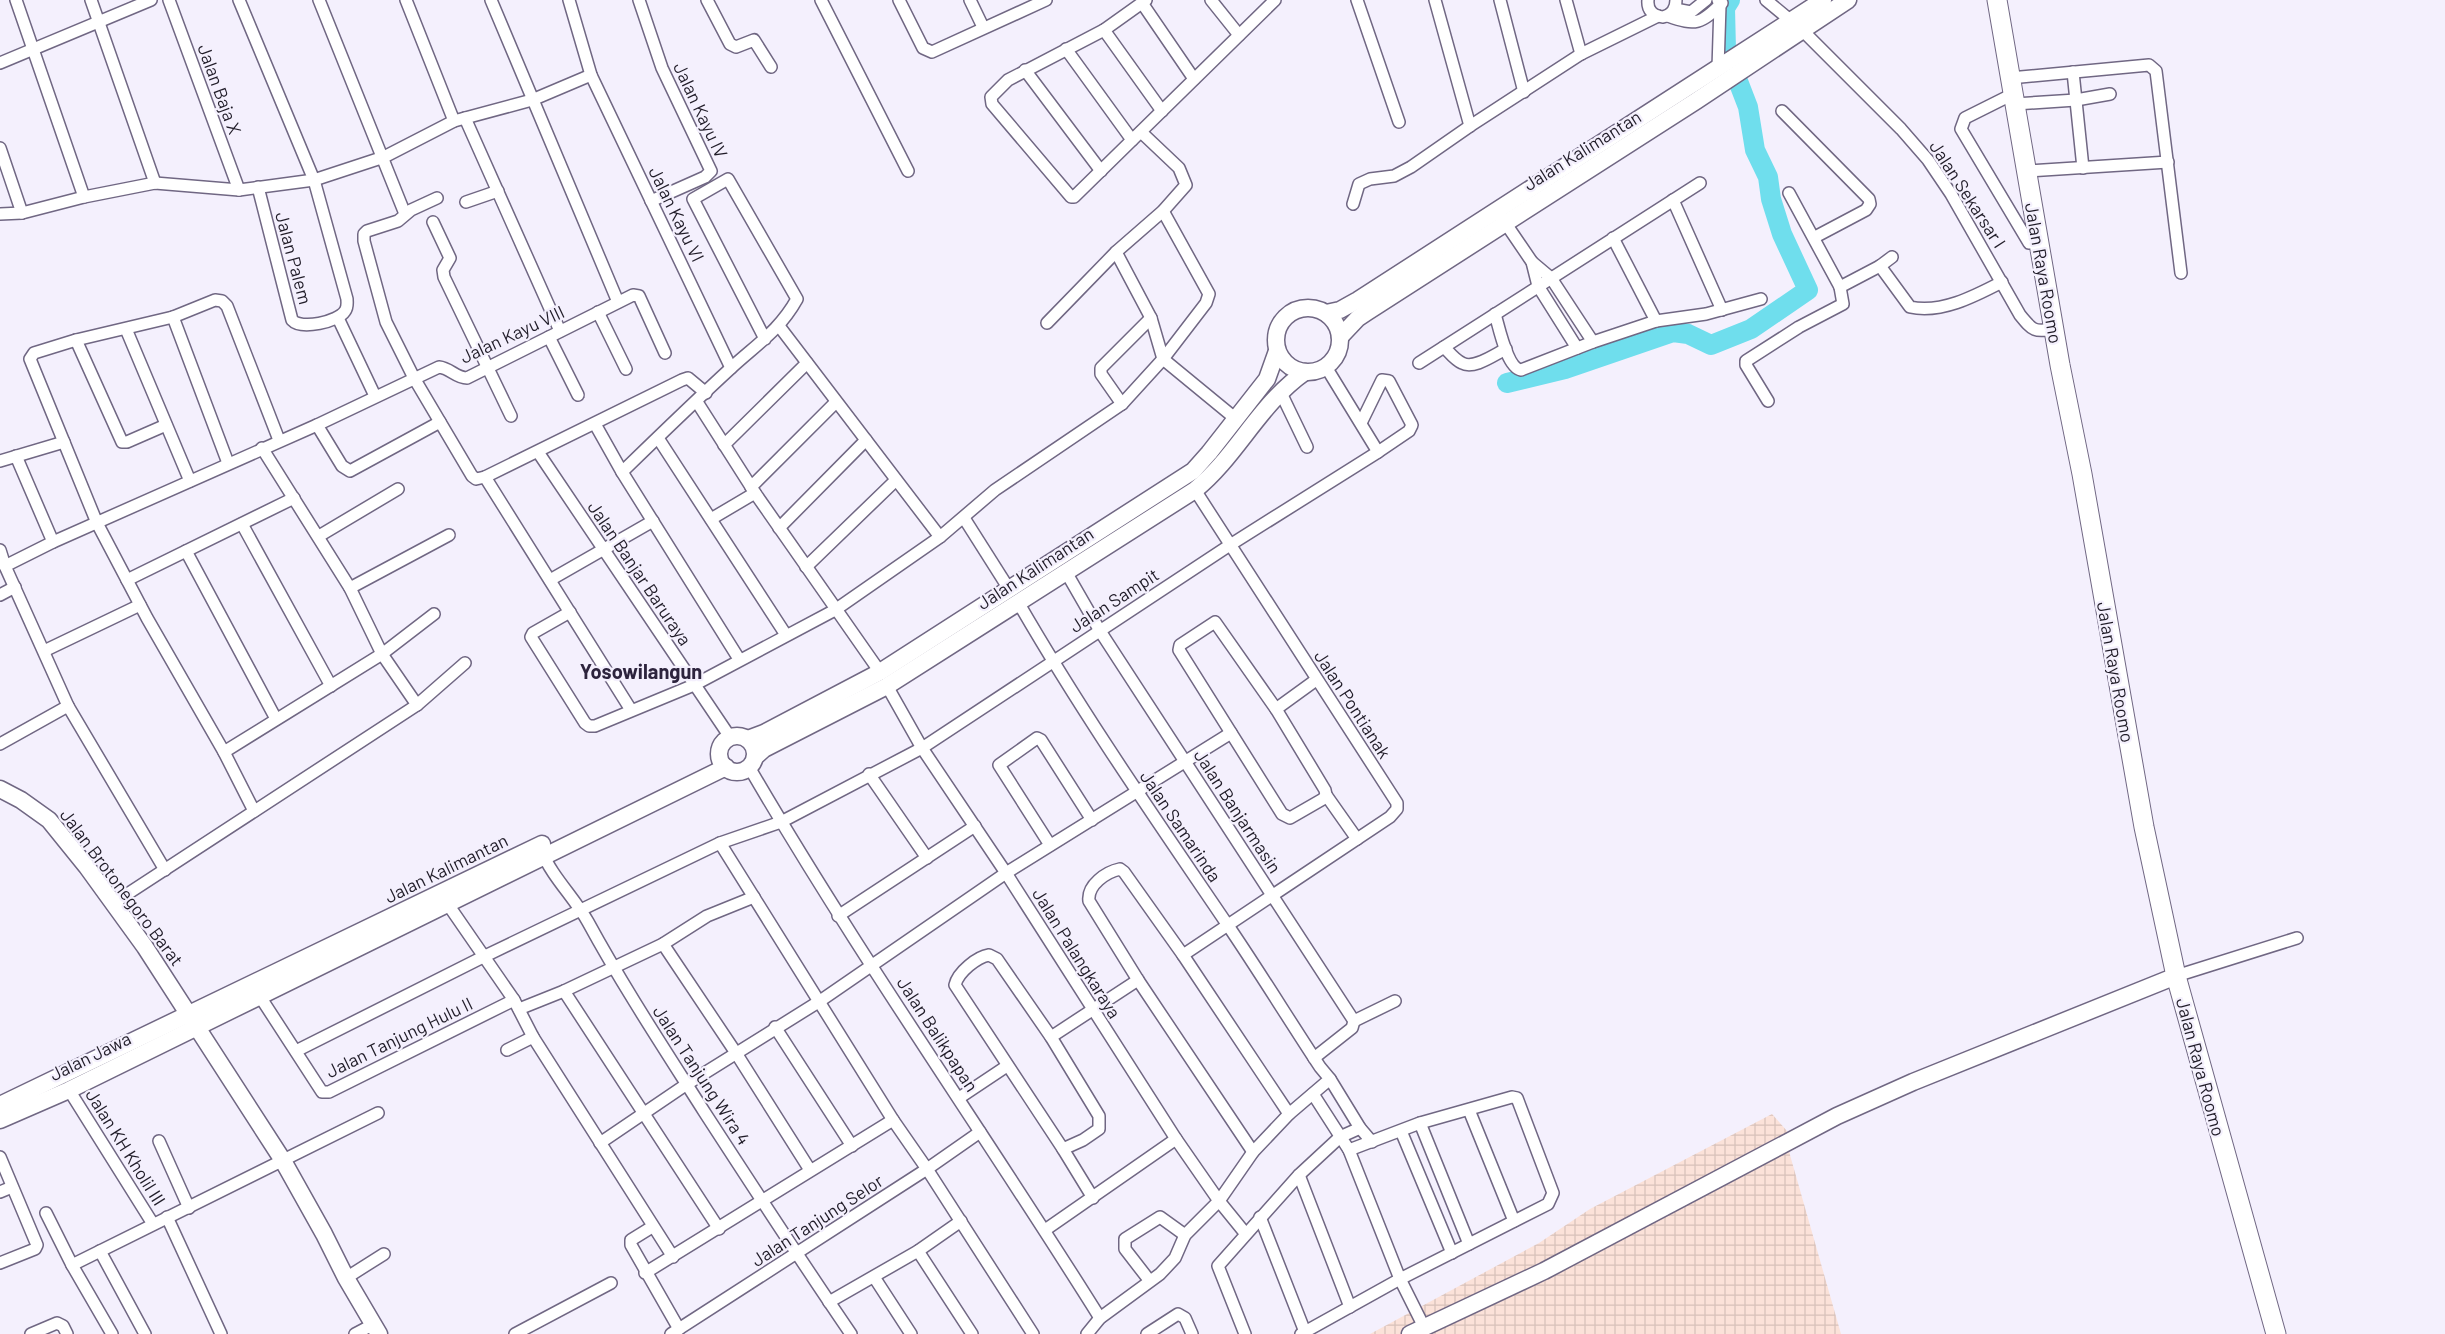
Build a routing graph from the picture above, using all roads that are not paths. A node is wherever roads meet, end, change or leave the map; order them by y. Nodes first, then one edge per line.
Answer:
1 (16, 0) edge
2 (91, 0) edge
3 (151, 0) edge
4 (169, 0) edge
5 (239, 0) edge
6 (319, 0) edge
7 (406, 0) edge
8 (491, 0) edge
9 (569, 0) edge
10 (638, 0) edge
11 (707, 0) edge
12 (821, 0) edge
13 (899, 0) edge
14 (970, 0) edge
15 (1046, 0) edge
16 (1211, 0) edge
17 (1275, 0) edge
18 (1357, 0) edge
19 (1436, 0) edge
20 (1500, 0) edge
21 (1566, 0) edge
22 (1638, 0) edge
23 (1706, 0) edge
24 (1766, 0) edge
25 (1823, 0) edge
26 (1848, 0) edge
27 (1997, 0) edge
28 (1144, 1) edge
29 (1721, 2) edge
30 (1662, 8) edge
31 (100, 22) junction
32 (1797, 25) junction
33 (984, 27) junction
34 (1104, 30) junction
35 (1239, 35) junction
36 (34, 48) junction
37 (1066, 49) junction
38 (1581, 54) junction
39 (0, 63) edge
40 (770, 67) dead end
41 (1025, 70) junction
42 (1722, 72) junction
43 (2073, 72) junction
44 (591, 75) junction
45 (1194, 79) junction
46 (1524, 92) junction
47 (2013, 92) junction
48 (2110, 94) dead end
49 (532, 100) junction
50 (2076, 100) junction
51 (1162, 110) junction
52 (1782, 110) dead end
53 (459, 119) junction
54 (1399, 122) dead end
55 (1470, 126) junction
56 (1141, 132) junction
57 (1132, 140) junction
58 (0, 148) edge
59 (384, 157) junction
60 (2168, 162) junction
61 (2083, 168) junction
62 (908, 171) dead end
63 (1100, 171) junction
64 (2027, 171) junction
65 (314, 180) junction
66 (155, 183) junction
67 (1700, 183) dead end
68 (258, 187) junction
69 (239, 190) junction
70 (498, 191) junction
71 (1789, 193) dead end
72 (84, 197) junction
73 (437, 198) dead end
74 (1674, 200) junction
75 (651, 201) junction
76 (466, 202) dead end
77 (1354, 204) dead end
78 (1163, 211) junction
79 (0, 214) edge
80 (22, 214) junction
81 (405, 214) junction
82 (1501, 216) junction
83 (433, 222) dead end
84 (1815, 237) junction
85 (1613, 238) junction
86 (2039, 240) junction
87 (1116, 252) junction
88 (1892, 256) dead end
89 (1532, 262) junction
90 (1880, 266) junction
91 (2181, 273) dead end
92 (1551, 278) junction
93 (2002, 282) junction
94 (1538, 286) junction
95 (1840, 287) junction
96 (1761, 299) dead end
97 (618, 302) junction
98 (1722, 310) junction
99 (598, 312) junction
100 (1326, 313) junction
101 (1495, 314) junction
102 (173, 317) junction
103 (338, 318) junction
104 (1151, 318) junction
105 (1656, 321) junction
106 (1047, 324) dead end
107 (779, 326) junction
108 (126, 329) junction
109 (2054, 329) junction
110 (560, 331) junction
111 (549, 337) junction
112 (1340, 337) junction
113 (765, 339) junction
114 (76, 340) junction
115 (1593, 342) junction
116 (1444, 347) junction
117 (1577, 348) junction
118 (1506, 349) junction
119 (1277, 352) junction
120 (665, 353) dead end
121 (1163, 359) junction
122 (807, 363) junction
123 (1419, 363) dead end
124 (1326, 367) junction
125 (732, 368) junction
126 (487, 369) junction
127 (626, 370) dead end
128 (1305, 372) junction
129 (414, 378) junction
130 (1280, 391) junction
131 (706, 393) junction
132 (375, 396) junction
133 (578, 396) dead end
134 (1768, 401) dead end
135 (697, 402) junction
136 (836, 402) junction
137 (1122, 404) junction
138 (511, 416) dead end
139 (1236, 419) junction
140 (440, 422) junction
141 (1361, 423) junction
142 (595, 424) junction
143 (166, 425) junction
144 (317, 425) junction
145 (658, 438) junction
146 (279, 440) junction
147 (866, 440) junction
148 (64, 442) junction
149 (724, 445) junction
150 (1307, 447) dead end
151 (262, 448) junction
152 (538, 452) junction
153 (1378, 452) junction
154 (16, 456) junction
155 (0, 461) edge
156 (228, 464) junction
157 (622, 472) junction
158 (485, 477) junction
159 (896, 480) junction
160 (190, 481) junction
161 (398, 489) dead end
162 (753, 490) junction
163 (1195, 490) junction
164 (294, 498) junction
165 (964, 518) junction
166 (711, 519) junction
167 (1133, 519) junction
168 (653, 521) junction
169 (97, 523) junction
170 (242, 524) junction
171 (779, 528) junction
172 (449, 535) dead end
173 (319, 536) junction
174 (940, 537) junction
175 (53, 542) junction
176 (1230, 545) junction
177 (0, 550) edge
178 (603, 550) junction
179 (186, 551) junction
180 (5, 566) junction
181 (806, 567) junction
182 (1066, 572) junction
183 (127, 580) junction
184 (550, 580) junction
185 (15, 587) junction
186 (350, 588) junction
187 (0, 594) edge
188 (1014, 596) junction
189 (140, 604) junction
190 (835, 610) junction
191 (570, 612) junction
192 (434, 614) dead end
193 (1100, 630) junction
194 (786, 635) junction
195 (44, 651) junction
196 (382, 654) junction
197 (739, 659) junction
198 (1053, 662) junction
199 (465, 663) dead end
200 (883, 679) junction
201 (1316, 680) junction
202 (694, 685) junction
203 (331, 686) junction
204 (417, 705) junction
205 (68, 706) junction
206 (631, 710) junction
207 (1276, 710) junction
208 (276, 719) junction
209 (1231, 733) junction
210 (730, 737) junction
211 (748, 739) junction
212 (0, 744) edge
213 (922, 748) junction
214 (224, 752) junction
215 (723, 762) junction
216 (752, 762) junction
217 (1185, 762) junction
218 (869, 774) junction
219 (0, 789) edge
220 (1136, 793) junction
221 (1326, 795) junction
222 (254, 811) junction
223 (1092, 820) junction
224 (781, 822) junction
225 (975, 826) junction
226 (1358, 839) junction
227 (720, 843) junction
228 (1050, 845) junction
229 (541, 851) junction
230 (927, 858) junction
231 (165, 870) junction
232 (1006, 874) junction
233 (1272, 895) junction
234 (754, 897) junction
235 (447, 903) junction
236 (112, 904) junction
237 (581, 910) junction
238 (838, 916) junction
239 (1228, 926) junction
240 (369, 934) junction
241 (2297, 938) dead end
242 (663, 944) junction
243 (1183, 955) junction
244 (483, 957) junction
245 (872, 966) junction
246 (613, 967) junction
247 (2176, 976) junction
248 (1138, 980) junction
249 (564, 991) junction
250 (260, 995) junction
251 (820, 1000) junction
252 (1395, 1001) dead end
253 (517, 1004) junction
254 (1092, 1011) junction
255 (193, 1019) junction
256 (1354, 1021) junction
257 (775, 1027) junction
258 (533, 1037) junction
259 (1050, 1037) junction
260 (507, 1050) dead end
261 (296, 1051) junction
262 (736, 1052) junction
263 (1317, 1062) junction
264 (1007, 1066) junction
265 (1330, 1079) junction
266 (687, 1084) junction
267 (69, 1090) junction
268 (1313, 1094) junction
269 (959, 1098) junction
270 (0, 1105) edge
271 (1470, 1110) junction
272 (378, 1113) dead end
273 (644, 1113) junction
274 (1289, 1114) junction
275 (0, 1120) edge
276 (893, 1120) junction
277 (1420, 1123) junction
278 (1360, 1128) junction
279 (1400, 1131) junction
280 (980, 1132) junction
281 (1340, 1137) junction
282 (1176, 1139) junction
283 (159, 1140) dead end
284 (1372, 1142) junction
285 (600, 1143) junction
286 (852, 1146) junction
287 (1063, 1149) junction
288 (1349, 1150) junction
289 (1253, 1152) junction
290 (0, 1157) edge
291 (282, 1159) junction
292 (927, 1169) junction
293 (810, 1170) junction
294 (1299, 1175) junction
295 (12, 1187) junction
296 (0, 1192) edge
297 (1093, 1198) junction
298 (762, 1201) junction
299 (1218, 1201) junction
300 (189, 1208) junction
301 (46, 1213) dead end
302 (167, 1217) junction
303 (1260, 1217) junction
304 (961, 1221) junction
305 (1514, 1221) junction
306 (153, 1224) junction
307 (652, 1227) junction
308 (719, 1229) junction
309 (1045, 1230) junction
310 (1245, 1233) junction
311 (1185, 1235) junction
312 (1469, 1244) junction
313 (100, 1251) junction
314 (918, 1251) junction
315 (1452, 1253) junction
316 (384, 1254) dead end
317 (796, 1254) junction
318 (673, 1257) junction
319 (0, 1263) edge
320 (72, 1265) junction
321 (645, 1273) junction
322 (874, 1277) junction
323 (346, 1278) junction
324 (1400, 1279) junction
325 (1149, 1280) junction
326 (611, 1283) dead end
327 (829, 1302) junction
328 (1350, 1306) junction
329 (1100, 1318) junction
330 (376, 1329) edge
331 (1417, 1330) edge
332 (675, 1332) edge
333 (1091, 1333) edge
334 (1303, 1333) edge
335 (31, 1334) edge
336 (67, 1334) edge
337 (112, 1334) edge
338 (145, 1334) edge
339 (221, 1334) edge
340 (355, 1334) edge
341 (514, 1334) edge
342 (851, 1334) edge
343 (911, 1334) edge
344 (972, 1334) edge
345 (1033, 1334) edge
346 (1147, 1334) edge
347 (1192, 1334) edge
348 (1245, 1334) edge
349 (2276, 1334) edge

1 - 36 street
2 - 31 street
3 - 31 street
4 - 69 street, Jalan Baja X
5 - 65 street
6 - 59 street
7 - 53 street
8 - 49 street
9 - 44 street, Jalan Kayu VI
10 - 75 street, Jalan Kayu IV
11 - 40 street
12 - 62 street
13 - 33 street
14 - 33 street
15 - 33 street
16 - 35 street
17 - 35 street
18 - 54 street
19 - 55 street
20 - 46 street
21 - 38 street
22 - 30 street
23 - 30 street
24 - 32 street, Jalan Sekarsar I
25 - 32 main road, Jalan Kalimantan
26 - 32 main road, Jalan Kalimantan
27 - 47 highway, Jalan Raya Roomo
28 - 34 street
28 - 45 street
29 - 30 street
29 - 42 street
30 - 38 street
31 - 36 street
31 - 66 street
32 - 42 main road, Jalan Kalimantan
32 - 93 street, Jalan Sekarsar I
34 - 37 street
34 - 51 street
35 - 45 street
36 - 39 street
36 - 72 street
37 - 41 street
37 - 57 street
38 - 46 street
41 - 63 street
41 - 63 street
42 - 82 main road, Jalan Kalimantan
43 - 47 street
43 - 50 street
43 - 60 street
44 - 49 street
44 - 75 street, Jalan Kayu VI
45 - 51 street
46 - 55 street
47 - 50 street
47 - 64 highway, Jalan Raya Roomo
47 - 86 street
48 - 50 street
49 - 53 street
49 - 97 street
50 - 61 street
51 - 56 street
52 - 84 street
53 - 59 street
53 - 70 street
55 - 77 street
56 - 57 street
56 - 78 street
57 - 63 street
58 - 80 street
59 - 65 street
59 - 81 street
60 - 61 street
60 - 91 street
61 - 64 street
64 - 86 highway, Jalan Raya Roomo
65 - 68 street
65 - 103 street
66 - 69 street
66 - 72 street
67 - 74 street
68 - 69 street
68 - 103 street, Jalan Palem
70 - 76 street
70 - 110 street
71 - 84 street
72 - 80 street
73 - 81 street
74 - 85 street
74 - 98 street
75 - 125 street, Jalan Kayu VI
78 - 87 street
78 - 121 street
79 - 80 street
81 - 129 street
82 - 89 street
82 - 100 main road, Jalan Kalimantan
82 - 112 main road, Jalan Kalimantan
83 - 126 street
84 - 95 street
85 - 92 street
85 - 105 street
86 - 109 highway, Jalan Raya Roomo
87 - 104 street
87 - 106 street
88 - 90 street
89 - 92 street
89 - 94 street
90 - 93 street
90 - 95 street
92 - 94 street
92 - 115 street
93 - 109 street, Jalan Sekarsar I
94 - 101 street
94 - 117 street
95 - 134 street
96 - 98 street
97 - 99 street, Jalan Kayu VIII
97 - 120 street, Jalan Kayu VIII
98 - 105 street
99 - 110 street, Jalan Kayu VIII
99 - 127 street
100 - 112 main road
100 - 119 main road
101 - 116 street
101 - 118 street
102 - 108 street
102 - 146 street
102 - 156 street
103 - 132 street
104 - 121 street
104 - 137 street
105 - 115 street
107 - 113 street
107 - 113 street
107 - 122 street
108 - 114 street
108 - 143 street
109 - 247 highway, Jalan Raya Roomo
110 - 111 street, Jalan Kayu VIII
111 - 126 street, Jalan Kayu VIII
111 - 133 street
112 - 124 main road
113 - 125 street
114 - 143 street
114 - 148 street
115 - 117 street
116 - 118 street
116 - 123 street
117 - 118 street
119 - 128 main road
119 - 139 main road, Jalan Kalimantan
121 - 137 street
121 - 139 street
122 - 136 street
122 - 149 street
124 - 128 main road
124 - 141 street
125 - 131 street
126 - 129 street, Jalan Kayu VIII
126 - 138 street
128 - 130 main road, Jalan Kalimantan
129 - 132 street, Jalan Kayu VIII
129 - 140 street
130 - 150 street
130 - 163 main road, Jalan Kalimantan
131 - 135 street
131 - 142 street
132 - 144 street, Jalan Kayu VIII
135 - 145 street
135 - 149 street, Jalan Palangkaraya
136 - 147 street
136 - 162 street
137 - 165 street
139 - 167 main road, Jalan Kalimantan
140 - 144 street
140 - 158 street
141 - 153 street
141 - 153 street, Jalan Sampit
142 - 152 street
142 - 157 street
143 - 160 street
144 - 146 street, Jalan Kayu VIII
145 - 157 street
145 - 166 street
146 - 151 street, Jalan Kayu VIII
147 - 159 street
147 - 171 street
148 - 154 street
148 - 169 street
149 - 162 street, Jalan Palangkaraya
151 - 156 street, Jalan Kayu VIII
151 - 164 street
152 - 158 street
152 - 178 street, Jalan Banjar Baruraya
153 - 176 street, Jalan Sampit
154 - 155 street
154 - 175 street
156 - 160 street, Jalan Kayu VIII
157 - 168 street
158 - 184 street
159 - 174 street
159 - 181 street
160 - 169 street, Jalan Kayu VIII
161 - 173 street
162 - 166 street
162 - 171 street, Jalan Palangkaraya
163 - 167 main road, Jalan Kalimantan
163 - 176 street, Jalan Pontianak
164 - 170 street
164 - 173 street
165 - 174 street
165 - 188 street, Jalan Samarinda
166 - 194 street
167 - 182 main road, Jalan Kalimantan
167 - 188 main road, Jalan Kalimantan
168 - 178 street
168 - 197 street
169 - 175 street, Jalan Kayu VIII
169 - 183 street
170 - 179 street
170 - 203 street
171 - 181 street, Jalan Palangkaraya
172 - 186 street
173 - 186 street
174 - 190 street
175 - 180 street, Jalan Kayu VIII
176 - 193 street, Jalan Sampit
176 - 201 street, Jalan Pontianak
177 - 180 street
178 - 184 street
178 - 202 street, Jalan Banjar Baruraya
179 - 183 street
179 - 208 street
180 - 185 street
181 - 190 street, Jalan Palangkaraya
182 - 188 main road, Jalan Kalimantan
182 - 193 street, Jalan Banjarmasin
183 - 189 street
184 - 191 street
185 - 187 street
185 - 195 street
186 - 196 street
188 - 198 street, Jalan Samarinda
188 - 200 main road, Jalan Kalimantan
189 - 195 street
189 - 214 street
190 - 194 street
190 - 200 street, Jalan Palangkaraya
191 - 206 street
191 - 206 street
192 - 196 street
193 - 198 street, Jalan Sampit
193 - 217 street, Jalan Banjarmasin
194 - 197 street
195 - 205 street
196 - 203 street
196 - 204 street
197 - 202 street
198 - 213 street, Jalan Sampit
198 - 220 street, Jalan Samarinda
199 - 204 street
200 - 211 main road, Jalan Kalimantan
200 - 213 street, Jalan Palangkaraya
200 - 216 main road, Jalan Kalimantan
201 - 207 street
201 - 226 street, Jalan Pontianak
202 - 206 street
202 - 210 street, Jalan Banjar Baruraya
203 - 208 street
204 - 222 street
205 - 212 street
205 - 231 street
207 - 209 street
207 - 221 street
208 - 214 street
209 - 217 street
209 - 221 street
210 - 211 main road
210 - 215 main road
211 - 216 main road
213 - 218 street, Jalan Sampit
213 - 225 street, Jalan Palangkaraya
214 - 222 street
215 - 216 main road
215 - 229 main road, Jalan Kalimantan
216 - 224 street, Jalan Balikpapan
217 - 220 street
217 - 233 street, Jalan Banjarmasin
218 - 224 street, Jalan Sampit
218 - 230 street
219 - 236 main road, Jalan Brotonegoro Barat
220 - 223 street
220 - 239 street, Jalan Samarinda
221 - 226 street
222 - 231 street
223 - 228 street
223 - 228 street
224 - 227 street, Jalan Sampit
224 - 238 street, Jalan Balikpapan
225 - 230 street
225 - 232 street, Jalan Palangkaraya
226 - 233 street, Jalan Pontianak
227 - 234 street
227 - 237 street, Jalan Sampit
228 - 232 street
229 - 235 main road, Jalan Kalimantan
229 - 237 street, Jalan Tanjung Wira 4
229 - 240 main road, Jalan Kalimantan
230 - 238 street
231 - 236 street
232 - 245 street
232 - 254 street, Jalan Palangkaraya
233 - 239 street, Jalan Pontianak
233 - 256 street, Jalan Banjarmasin
234 - 242 street
234 - 251 street
235 - 240 main road, Jalan Kalimantan
235 - 244 street
236 - 255 main road, Jalan Brotonegoro Barat
237 - 244 street, Jalan Sampit
237 - 246 street, Jalan Tanjung Wira 4
238 - 245 street, Jalan Balikpapan
239 - 243 street, Jalan Pontianak
239 - 263 street, Jalan Samarinda
240 - 250 main road, Jalan Kalimantan
240 - 255 main road, Jalan Kalimantan
241 - 247 street
242 - 246 street
242 - 262 street
243 - 248 street
243 - 274 street
244 - 253 street
244 - 261 street, Jalan Sampit
245 - 251 street
245 - 269 street, Jalan Balikpapan
246 - 249 street
246 - 266 street, Jalan Tanjung Wira 4
247 - 331 main road
247 - 349 highway, Jalan Raya Roomo
248 - 254 street
248 - 289 street
249 - 253 street
249 - 273 street
250 - 255 main road, Jalan Kalimantan
250 - 261 street, Jalan Tanjung Hulu II
251 - 257 street
251 - 276 street
252 - 256 street
253 - 258 street
253 - 261 street, Jalan Tanjung Hulu II
254 - 259 street
254 - 282 street, Jalan Palangkaraya
255 - 267 main road, Jalan Jawa
255 - 270 main road, Jalan Jawa
255 - 291 main road, Jalan Brotonegoro Barat
256 - 263 street
257 - 262 street
257 - 286 street
258 - 260 street
258 - 285 street
259 - 264 street
259 - 287 street
262 - 266 street
262 - 293 street
263 - 265 street, Jalan Samarinda
264 - 269 street
264 - 287 street
265 - 268 street
265 - 278 street, Jalan Samarinda
266 - 273 street
266 - 298 street, Jalan Tanjung Wira 4
267 - 275 main road, Jalan Jawa
267 - 306 street, Jalan KH Kholil III
268 - 274 street
268 - 281 street
269 - 280 street, Jalan Balikpapan
271 - 277 street
271 - 305 street
271 - 305 street
272 - 291 street
273 - 285 street
273 - 308 street
274 - 289 street
276 - 286 street
276 - 292 street
277 - 279 street
277 - 312 street
278 - 281 street
278 - 284 street, Jalan Samarinda
279 - 284 street
279 - 315 street
280 - 292 street, Jalan Tanjung Selor
280 - 309 street, Jalan Balikpapan
281 - 288 street
281 - 294 street
282 - 297 street
282 - 299 street, Jalan Palangkaraya
283 - 300 street
284 - 288 street
285 - 307 street
286 - 293 street
287 - 297 street
288 - 324 street
289 - 299 street
290 - 295 street
291 - 300 street
291 - 323 main road, Jalan Brotonegoro Barat
292 - 304 street
292 - 317 street, Jalan Tanjung Selor
293 - 298 street
294 - 303 street
294 - 328 street
295 - 296 street
295 - 319 street
297 - 309 street
298 - 308 street
298 - 317 street, Jalan Tanjung Wira 4
299 - 310 street, Jalan Palangkaraya
299 - 311 street
300 - 302 street
301 - 320 street
302 - 306 street
302 - 339 street
303 - 310 street
303 - 334 street
304 - 314 street
304 - 345 street
305 - 312 street
306 - 313 street
307 - 318 street
307 - 321 street
308 - 318 street
309 - 329 street, Jalan Balikpapan
310 - 348 street
311 - 325 street
311 - 325 street
312 - 315 street
313 - 320 street
313 - 338 street
314 - 322 street
314 - 344 street
315 - 324 street
316 - 323 street
317 - 327 street, Jalan Tanjung Wira 4
317 - 332 street, Jalan Tanjung Selor
318 - 321 street
320 - 337 street
321 - 332 street
322 - 327 street
322 - 343 street
323 - 330 main road, Jalan Brotonegoro Barat
324 - 328 street
324 - 331 street
325 - 329 street
326 - 341 street
327 - 342 street, Jalan Tanjung Wira 4
328 - 334 street
329 - 333 street
330 - 340 street
335 - 336 street
346 - 347 street

